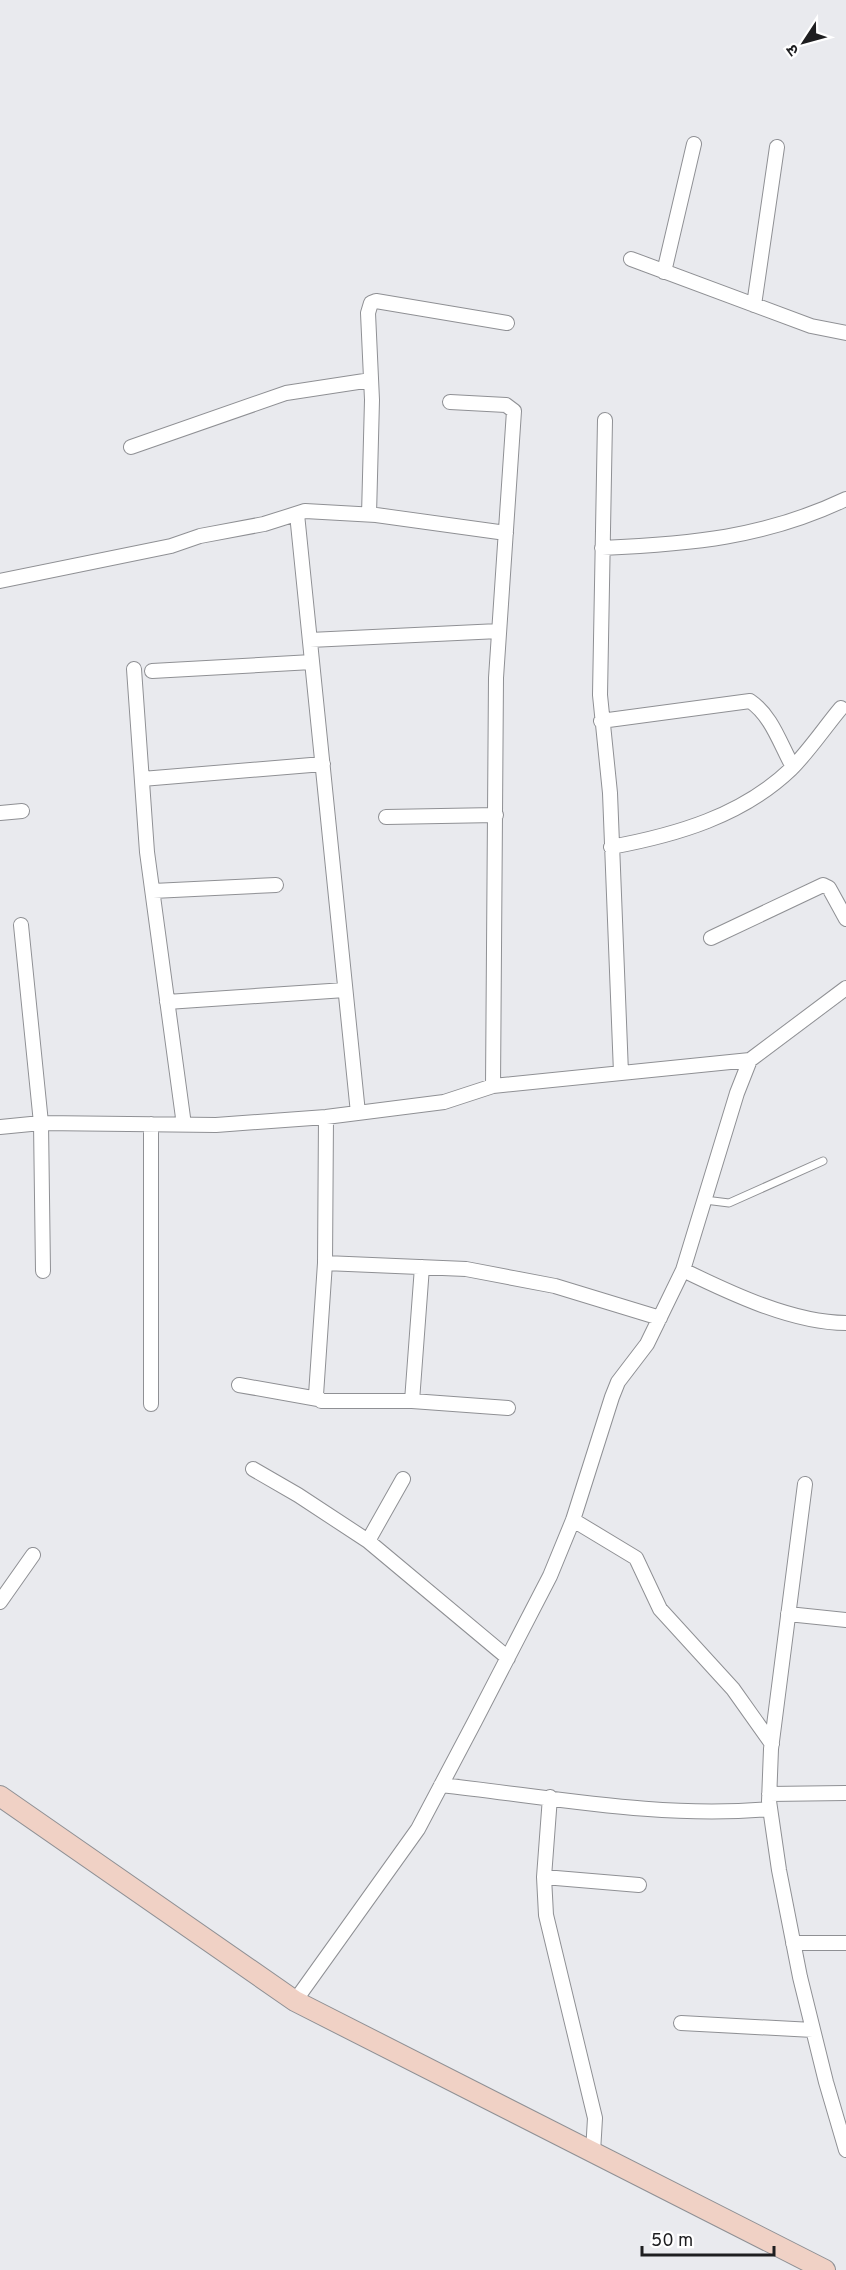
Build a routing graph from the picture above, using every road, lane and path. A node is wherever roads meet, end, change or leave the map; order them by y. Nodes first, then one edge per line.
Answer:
1 (694, 144) dead end
2 (777, 147) dead end
3 (631, 259) dead end
4 (664, 272) junction
5 (754, 305) junction
6 (507, 323) dead end
7 (846, 333) edge
8 (371, 380) junction
9 (450, 402) dead end
10 (605, 420) dead end
11 (131, 447) dead end
12 (846, 499) edge
13 (297, 514) junction
14 (369, 515) junction
15 (506, 533) junction
16 (602, 548) junction
17 (0, 581) edge
18 (499, 631) junction
19 (310, 640) junction
20 (312, 662) junction
21 (134, 669) dead end
22 (152, 671) dead end
23 (841, 708) dead end
24 (601, 721) junction
25 (323, 764) junction
26 (793, 767) junction
27 (142, 779) junction
28 (22, 811) dead end
29 (0, 813) edge
30 (496, 815) junction
31 (386, 817) dead end
32 (611, 847) junction
33 (276, 885) dead end
34 (153, 891) junction
35 (846, 919) edge
36 (21, 926) dead end
37 (711, 938) dead end
38 (846, 988) edge
39 (345, 990) junction
40 (167, 1002) junction
41 (750, 1060) junction
42 (621, 1073) junction
43 (493, 1086) junction
44 (358, 1113) junction
45 (326, 1117) junction
46 (41, 1123) junction
47 (151, 1125) junction
48 (184, 1125) junction
49 (0, 1127) edge
50 (823, 1161) dead end
51 (705, 1200) junction
52 (325, 1263) junction
53 (422, 1267) junction
54 (683, 1270) junction
55 (43, 1271) dead end
56 (660, 1318) junction
57 (846, 1323) edge
58 (238, 1385) dead end
59 (318, 1399) junction
60 (412, 1401) junction
61 (151, 1404) dead end
62 (508, 1408) dead end
63 (253, 1469) dead end
64 (403, 1479) dead end
65 (805, 1484) dead end
66 (573, 1520) junction
67 (368, 1541) junction
68 (33, 1555) dead end
69 (0, 1602) edge
70 (788, 1614) junction
71 (846, 1620) edge
72 (508, 1658) junction
73 (772, 1744) junction
74 (441, 1785) junction
75 (846, 1793) edge
76 (769, 1794) junction
77 (0, 1796) edge
78 (550, 1797) junction
79 (770, 1809) junction
80 (544, 1877) junction
81 (639, 1885) dead end
82 (793, 1943) junction
83 (846, 1943) edge
84 (296, 2001) junction
85 (681, 2023) dead end
86 (813, 2030) junction
87 (846, 2150) edge
88 (593, 2152) junction
89 (825, 2270) edge

1 - 4 street
2 - 5 street
3 - 4 street
4 - 5 street
5 - 7 street
6 - 8 street
8 - 11 street
8 - 14 street
9 - 15 street
10 - 16 street
12 - 16 street
13 - 14 street
13 - 17 street
13 - 19 street
14 - 15 street
15 - 18 street
16 - 24 street
18 - 19 street
18 - 30 street
19 - 20 street
20 - 22 street
20 - 25 street
21 - 27 street
23 - 26 street
24 - 26 street
24 - 32 street
25 - 27 street
25 - 39 street
26 - 32 street
27 - 34 street
28 - 29 street
30 - 31 street
30 - 43 street
32 - 42 street
33 - 34 street
34 - 40 street
35 - 37 street
36 - 46 street
38 - 41 street
39 - 40 street
39 - 44 street
40 - 48 street
41 - 42 street
41 - 51 street
42 - 43 street
43 - 44 street
44 - 45 street
45 - 48 street
45 - 52 street
46 - 47 street
46 - 49 street
46 - 55 street
47 - 48 street
47 - 61 street
50 - 51 lane
51 - 54 street
52 - 53 street
52 - 59 street
53 - 56 street
53 - 60 street
54 - 56 street
54 - 57 street
56 - 66 street
58 - 59 street
59 - 60 street
60 - 62 street
63 - 67 street
64 - 67 street
65 - 70 street
66 - 72 street
66 - 73 street
67 - 72 street
68 - 69 street
70 - 71 street
70 - 73 street
72 - 74 street
73 - 76 street
74 - 78 street
74 - 84 street
75 - 76 street
76 - 79 street
77 - 84 street
78 - 79 street
78 - 80 street
79 - 82 street
80 - 81 street
80 - 88 street
82 - 83 street
82 - 86 street
84 - 88 street
85 - 86 street
86 - 87 street
88 - 89 street

